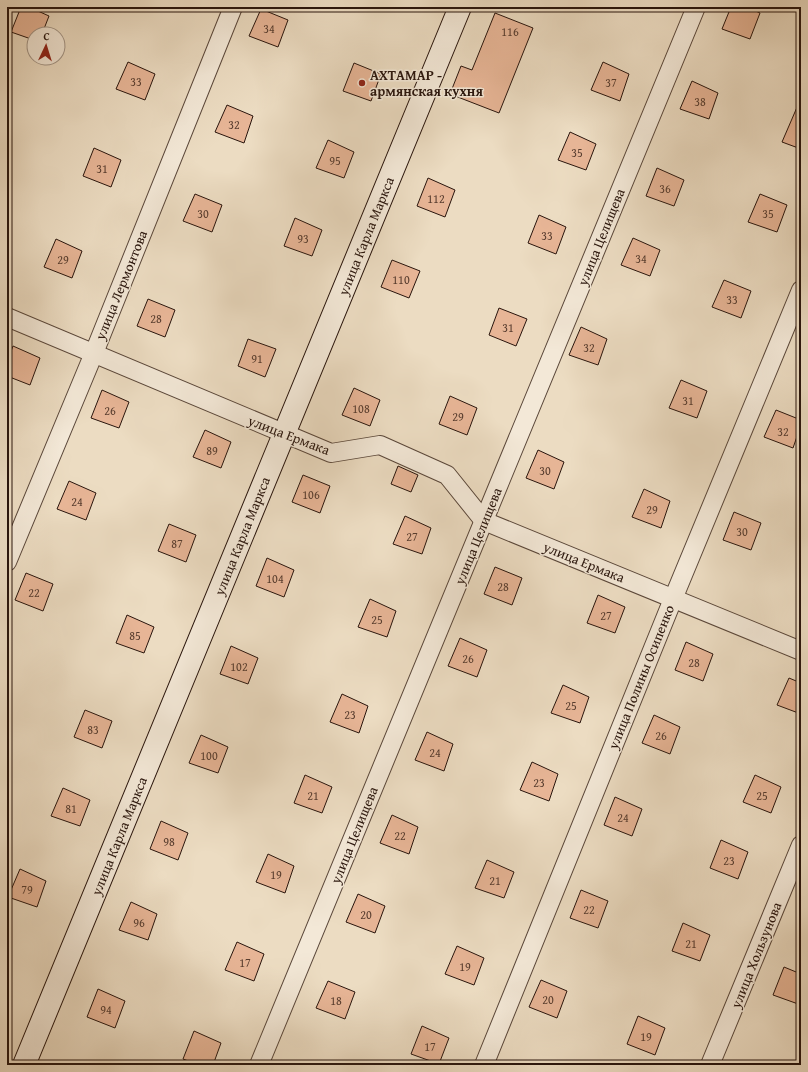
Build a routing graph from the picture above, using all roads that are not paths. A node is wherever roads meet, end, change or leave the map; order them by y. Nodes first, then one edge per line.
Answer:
1 (233, 7) edge
2 (460, 7) edge
3 (696, 7) edge
4 (801, 290) edge
5 (7, 316) edge
6 (94, 353) junction
7 (284, 434) junction
8 (484, 521) junction
9 (7, 562) edge
10 (673, 598) junction
11 (801, 651) edge
12 (801, 845) edge
13 (24, 1065) edge
14 (259, 1065) edge
15 (484, 1065) edge
16 (710, 1065) edge

1 - 6 street, улица Лермонтова
2 - 7 main road, улица Карла Маркса
3 - 8 street, улица Целищева
4 - 10 street, улица Полины Осипенко
5 - 6 street, улица Ермака
6 - 7 street, улица Ермака
6 - 9 street, улица Лермонтова
7 - 8 street, улица Ермака
7 - 13 main road, улица Карла Маркса
8 - 10 street, улица Ермака
8 - 14 street, улица Целищева
10 - 11 street, улица Ермака
10 - 15 street, улица Полины Осипенко
12 - 16 street, улица Хользунова

